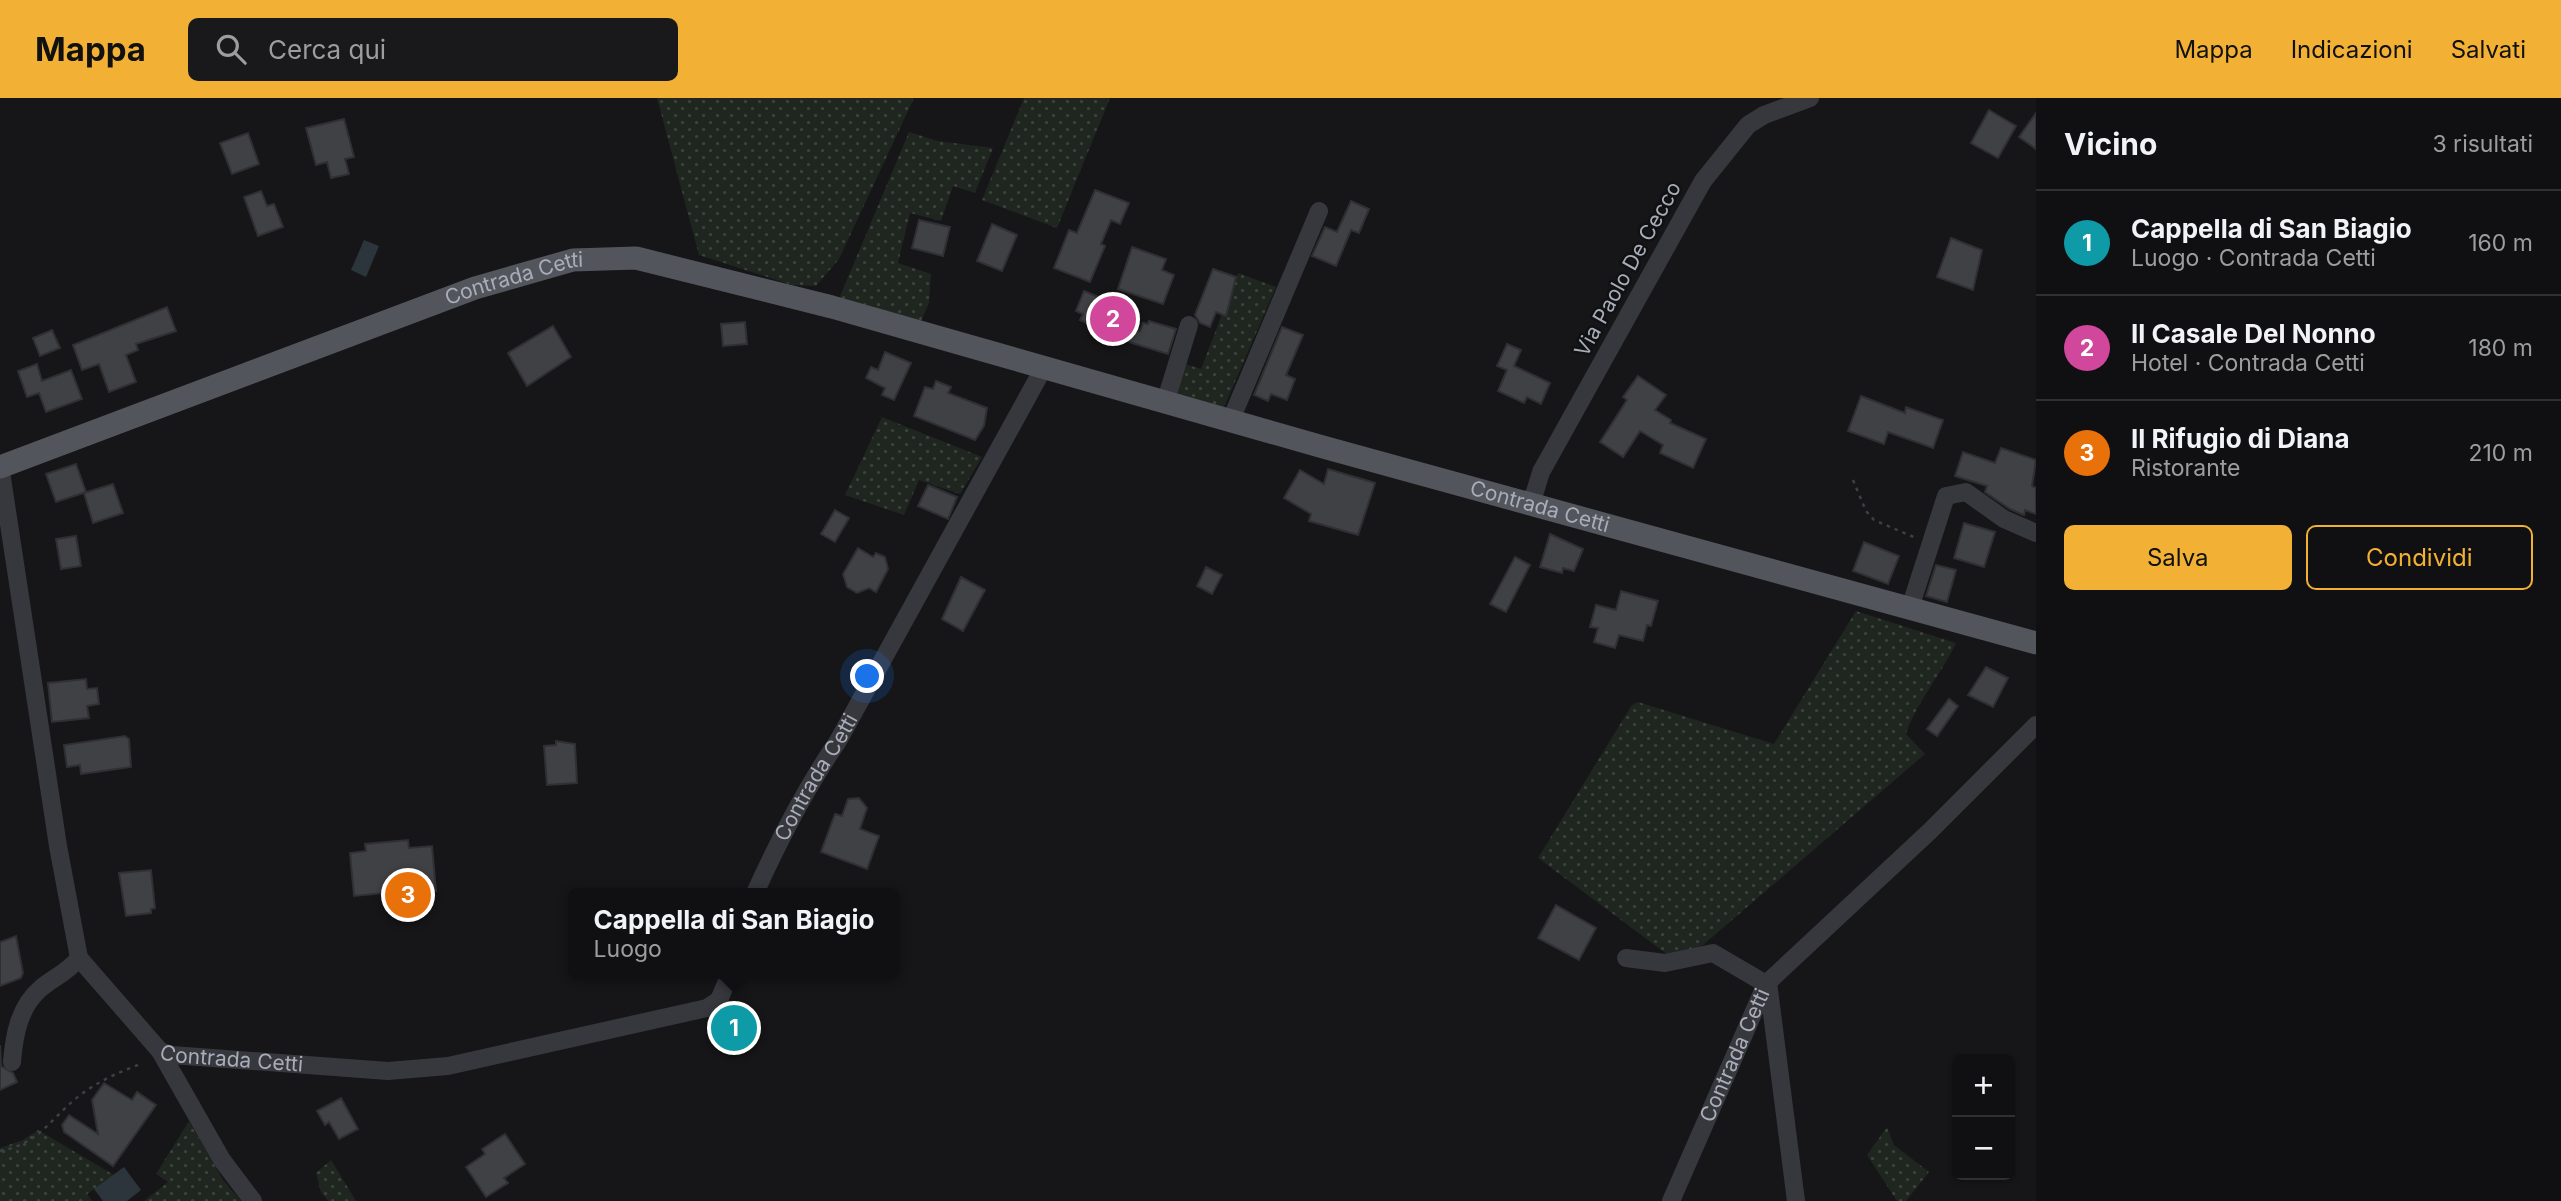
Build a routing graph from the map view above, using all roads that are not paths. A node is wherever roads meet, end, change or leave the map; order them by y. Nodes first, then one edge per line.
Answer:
1 (1811, 98) edge
2 (1319, 211) dead end
3 (1189, 325) dead end
4 (1043, 369) junction
5 (1164, 403) junction
6 (1230, 422) junction
7 (0, 467) edge
8 (1531, 505) junction
9 (2036, 533) edge
10 (1910, 608) junction
11 (2036, 643) edge
12 (2036, 725) edge
13 (757, 888) edge
14 (79, 958) junction
15 (1626, 958) dead end
16 (728, 979) edge
17 (1767, 983) junction
18 (160, 1051) junction
19 (12, 1062) dead end
20 (253, 1201) edge
21 (1671, 1201) edge
22 (1796, 1201) edge

1 - 8 street, Via Paolo De Cecco
2 - 6 street
3 - 5 street
4 - 5 main road, Contrada Cetti
4 - 7 main road, Contrada Cetti
4 - 13 street, Contrada Cetti
5 - 6 main road, Contrada Cetti
6 - 8 main road, Contrada Cetti
7 - 14 street, Contrada Cetti
8 - 10 main road, Contrada Cetti
9 - 10 street
10 - 11 main road, Contrada Cetti
12 - 17 street, Contrada Cetti
14 - 18 street, Contrada Cetti
14 - 19 street
15 - 17 street
16 - 18 street, Contrada Cetti
17 - 21 street, Contrada Cetti
17 - 22 street
18 - 20 street

